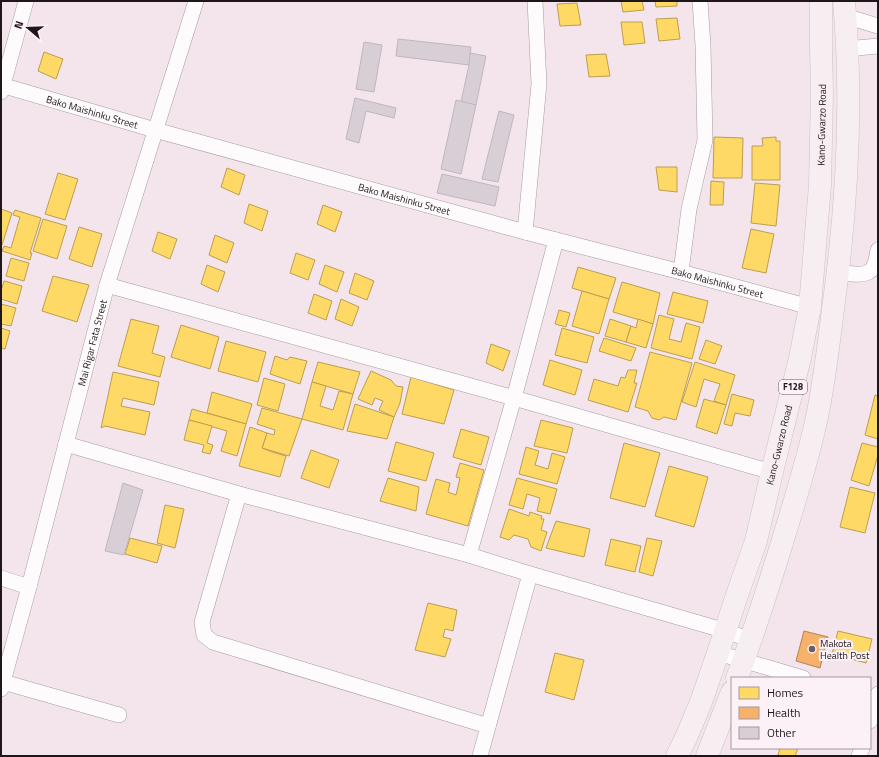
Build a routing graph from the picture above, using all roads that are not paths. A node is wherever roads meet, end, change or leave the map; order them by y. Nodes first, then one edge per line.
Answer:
1 (26, 1) edge
2 (196, 1) edge
3 (535, 1) edge
4 (700, 1) edge
5 (821, 1) edge
6 (844, 9) edge
7 (878, 26) edge
8 (878, 46) edge
9 (846, 49) junction
10 (2, 87) edge
11 (155, 130) junction
12 (525, 232) junction
13 (556, 240) junction
14 (878, 250) edge
15 (681, 272) junction
16 (838, 272) junction
17 (107, 285) junction
18 (810, 307) junction
19 (514, 398) junction
20 (66, 444) junction
21 (772, 472) junction
22 (240, 494) junction
23 (469, 555) junction
24 (530, 574) junction
25 (1, 578) edge
26 (29, 587) junction
27 (726, 631) junction
28 (751, 640) junction
29 (718, 653) junction
30 (740, 670) edge
31 (795, 677) edge
32 (2, 686) edge
33 (731, 695) edge
34 (876, 698) edge
35 (119, 715) dead end
36 (871, 717) edge
37 (488, 726) junction
38 (480, 756) edge
39 (677, 756) edge
40 (707, 756) edge

1 - 10 street
2 - 11 street, Mai Rigar Fata Street
3 - 12 street
4 - 15 street
5 - 18 main road, Kano-Gwarzo Road / F128
6 - 7 street
6 - 9 main road, F128
8 - 9 street
9 - 16 main road, F128
10 - 11 street, Bako Maishinku Street
11 - 12 street, Bako Maishinku Street
11 - 17 street, Mai Rigar Fata Street
12 - 13 street, Bako Maishinku Street
13 - 15 street, Bako Maishinku Street
13 - 19 street
14 - 16 street
15 - 18 street, Bako Maishinku Street
16 - 28 main road, F128
17 - 19 street
17 - 20 street, Mai Rigar Fata Street
18 - 21 main road, Kano-Gwarzo Road / F128
19 - 21 street
19 - 23 street
20 - 22 street
20 - 26 street, Mai Rigar Fata Street
21 - 27 main road, Kano-Gwarzo Road / F128
22 - 23 street
22 - 37 street
23 - 24 street
24 - 27 street
24 - 37 street
25 - 26 street
26 - 32 street, Mai Rigar Fata Street
27 - 28 street
27 - 29 main road, Kano-Gwarzo Road / F128
28 - 30 main road, F128
29 - 30 street
29 - 39 main road, Kano-Gwarzo Road / F128
30 - 31 street
32 - 35 street
33 - 40 main road
34 - 36 street
37 - 38 street

